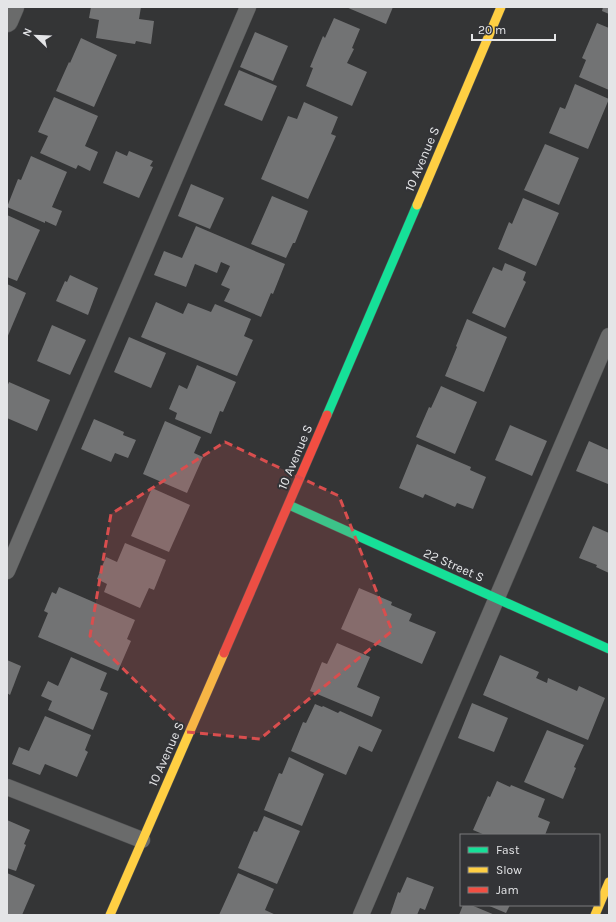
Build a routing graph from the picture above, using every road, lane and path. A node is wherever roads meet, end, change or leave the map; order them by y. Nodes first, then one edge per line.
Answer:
1 (13, 7) edge
2 (248, 7) edge
3 (500, 7) edge
4 (7, 21) edge
5 (609, 336) edge
6 (289, 505) junction
7 (7, 571) edge
8 (496, 598) junction
9 (609, 649) edge
10 (7, 787) edge
11 (142, 840) junction
12 (609, 882) edge
13 (600, 903) edge
14 (110, 915) edge
15 (361, 915) edge

1 - 4 street
2 - 7 lane
3 - 6 street, 10 Avenue S
5 - 8 lane
6 - 8 street, 22 Street S
6 - 11 street, 10 Avenue S
8 - 9 street, 22 Street S
8 - 15 lane
10 - 11 lane
11 - 14 street, 10 Avenue S
12 - 13 street

